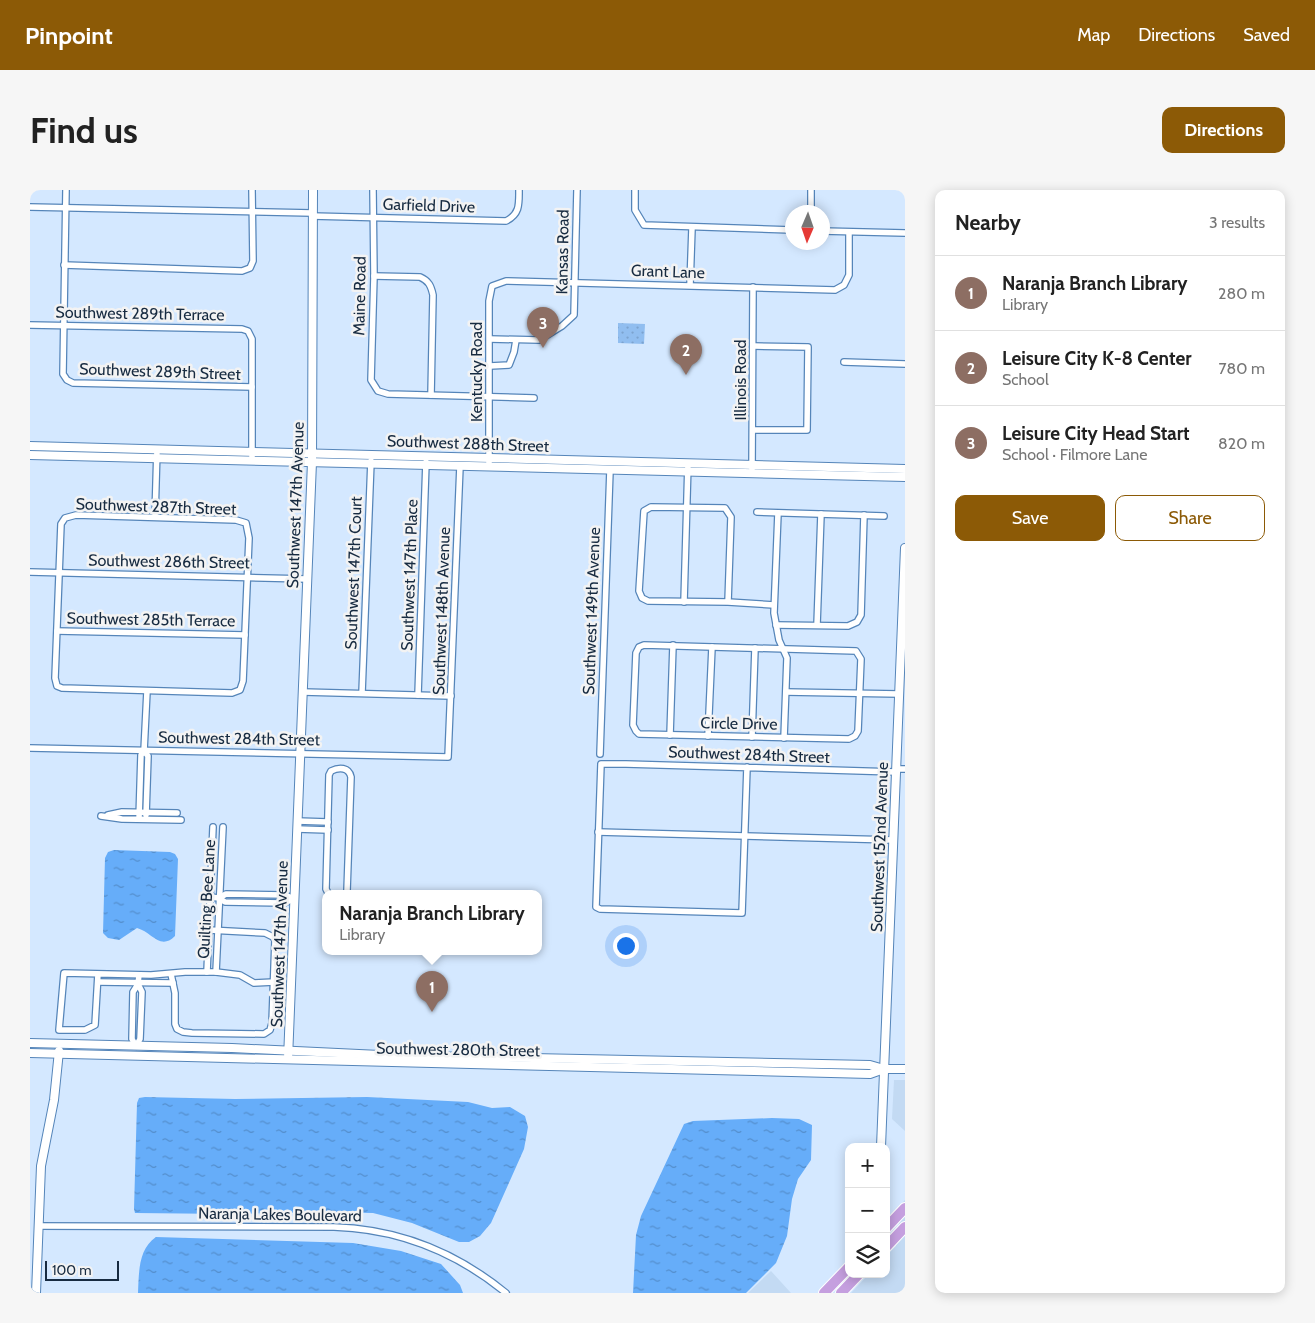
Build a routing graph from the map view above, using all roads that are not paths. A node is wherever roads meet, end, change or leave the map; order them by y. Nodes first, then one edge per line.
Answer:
1 (66, 190) edge
2 (252, 190) edge
3 (313, 190) edge
4 (373, 190) edge
5 (519, 190) edge
6 (577, 190) edge
7 (635, 190) edge
8 (811, 190) edge
9 (811, 205) edge
10 (30, 207) edge
11 (66, 208) junction
12 (253, 212) junction
13 (312, 215) junction
14 (374, 218) junction
15 (692, 228) junction
16 (785, 230) edge
17 (830, 231) edge
18 (848, 232) junction
19 (905, 233) edge
20 (64, 265) junction
21 (374, 276) junction
22 (500, 282) joint
23 (575, 282) junction
24 (690, 285) junction
25 (753, 287) junction
26 (64, 324) junction
27 (30, 325) edge
28 (490, 339) junction
29 (516, 340) junction
30 (754, 346) junction
31 (844, 362) dead end
32 (905, 364) edge
33 (490, 366) junction
34 (252, 387) junction
35 (430, 395) junction
36 (490, 397) junction
37 (534, 398) dead end
38 (753, 430) junction
39 (30, 446) edge
40 (157, 449) junction
41 (252, 451) junction
42 (312, 453) junction
43 (371, 454) junction
44 (30, 455) edge
45 (427, 456) junction
46 (156, 458) junction
47 (489, 458) junction
48 (252, 461) junction
49 (312, 462) junction
50 (688, 463) junction
51 (371, 464) junction
52 (752, 464) junction
53 (426, 465) junction
54 (460, 466) junction
55 (489, 466) junction
56 (905, 469) edge
57 (610, 470) junction
58 (688, 472) junction
59 (752, 474) junction
60 (905, 478) edge
61 (687, 507) junction
62 (757, 512) dead end
63 (778, 513) junction
64 (822, 514) junction
65 (864, 515) junction
66 (155, 516) junction
67 (884, 516) dead end
68 (905, 548) edge
69 (30, 572) edge
70 (60, 572) junction
71 (247, 577) junction
72 (307, 579) junction
73 (684, 602) junction
74 (728, 602) junction
75 (774, 606) junction
76 (776, 625) junction
77 (817, 625) junction
78 (58, 631) junction
79 (245, 635) junction
80 (674, 646) junction
81 (712, 647) junction
82 (755, 648) junction
83 (782, 648) junction
84 (147, 691) junction
85 (303, 692) junction
86 (786, 692) junction
87 (362, 693) junction
88 (860, 694) junction
89 (899, 694) junction
90 (418, 695) junction
91 (451, 696) junction
92 (670, 735) junction
93 (708, 736) junction
94 (752, 737) junction
95 (784, 738) junction
96 (30, 748) edge
97 (144, 750) junction
98 (301, 753) junction
99 (600, 754) dead end
100 (448, 757) joint
101 (747, 767) junction
102 (896, 770) junction
103 (905, 770) edge
104 (146, 812) junction
105 (177, 813) dead end
106 (139, 815) junction
107 (146, 819) junction
108 (181, 820) dead end
109 (328, 822) junction
110 (297, 825) junction
111 (213, 827) dead end
112 (222, 827) dead end
113 (328, 830) junction
114 (598, 832) junction
115 (745, 836) junction
116 (893, 840) junction
117 (326, 890) edge
118 (347, 890) edge
119 (210, 897) junction
120 (220, 898) junction
121 (294, 899) junction
122 (209, 930) junction
123 (218, 931) junction
124 (207, 972) junction
125 (216, 972) junction
126 (98, 974) junction
127 (171, 974) junction
128 (139, 975) junction
129 (98, 982) junction
130 (274, 982) junction
131 (173, 983) junction
132 (138, 984) junction
133 (30, 1043) edge
134 (60, 1044) junction
135 (136, 1046) junction
136 (241, 1048) junction
137 (30, 1053) edge
138 (58, 1054) junction
139 (135, 1055) junction
140 (288, 1055) junction
141 (242, 1058) junction
142 (884, 1069) junction
143 (905, 1070) edge
144 (881, 1143) edge
145 (904, 1212) edge
146 (890, 1215) edge
147 (890, 1224) edge
148 (38, 1226) junction
149 (905, 1227) edge
150 (889, 1233) edge
151 (890, 1243) edge
152 (33, 1268) edge
153 (845, 1271) edge
154 (848, 1278) edge
155 (855, 1278) edge
156 (36, 1293) edge
157 (506, 1293) edge
158 (824, 1293) edge
159 (840, 1293) edge

1 - 11 street
2 - 12 street
3 - 13 street, Southwest 147th Avenue
4 - 14 street, Maine Road
5 - 14 street, Garfield Drive
6 - 23 street, Kansas Road
7 - 15 street
8 - 9 street
10 - 11 street, Garfield Drive
11 - 12 street, Garfield Drive
11 - 20 street
12 - 13 street, Garfield Drive
12 - 20 street
13 - 14 street, Garfield Drive
13 - 42 street, Southwest 147th Avenue
14 - 21 street, Maine Road
15 - 16 street
15 - 24 street
17 - 18 street
18 - 19 street
18 - 25 street, Grant Lane
20 - 26 street
21 - 35 street, Maine Road
21 - 35 street
22 - 23 street, Grant Lane
22 - 28 street, Kentucky Road
23 - 24 street, Grant Lane
23 - 29 street, Kansas Road
24 - 25 street, Grant Lane
25 - 30 street, Illinois Road
26 - 27 street, Southwest 289th Terrace
26 - 34 street, Southwest 289th Terrace
26 - 34 street, Southwest 289th Street
28 - 29 street
28 - 33 street, Kentucky Road
29 - 33 street
30 - 38 street, Illinois Road
30 - 38 street
31 - 32 street
33 - 36 street, Kentucky Road
34 - 41 street
35 - 36 street
36 - 37 street
36 - 47 street, Kentucky Road
38 - 52 street, Illinois Road
39 - 40 street, Southwest 288th Street
40 - 41 street, Southwest 288th Street
40 - 46 street
41 - 42 street, Southwest 288th Street
41 - 48 street
42 - 43 street, Southwest 288th Street
42 - 49 street, Southwest 147th Avenue
43 - 45 street, Southwest 288th Street
43 - 51 street, Southwest 147th Court
44 - 46 street, Southwest 288th Street
45 - 47 street, Southwest 288th Street
45 - 53 street, Southwest 147th Place
46 - 48 street, Southwest 288th Street
46 - 66 street
47 - 50 street, Southwest 288th Street
47 - 55 street, Kentucky Road
48 - 49 street, Southwest 288th Street
49 - 51 street, Southwest 288th Street
49 - 72 street, Southwest 147th Avenue
50 - 52 street, Southwest 288th Street
50 - 58 street
51 - 53 street, Southwest 288th Street
51 - 87 street, Southwest 147th Court
52 - 56 street, Southwest 288th Street
52 - 59 street, Illinois Road
53 - 54 street, Southwest 288th Street
53 - 90 street, Southwest 147th Place
54 - 55 street, Southwest 288th Street
54 - 91 street, Southwest 148th Avenue
55 - 57 street, Southwest 288th Street
57 - 58 street, Southwest 288th Street
57 - 99 street, Southwest 149th Avenue
58 - 59 street, Southwest 288th Street
58 - 61 street
59 - 60 street, Southwest 288th Street
61 - 73 street
61 - 73 street
61 - 74 street
62 - 63 street
63 - 64 street
63 - 75 street
64 - 65 street
64 - 77 street
65 - 67 street
65 - 77 street
66 - 70 street, Southwest 287th Street
66 - 71 street, Southwest 287th Street
68 - 89 street, Southwest 152nd Avenue
69 - 70 street, Southwest 286th Street
70 - 71 street, Southwest 286th Street
70 - 78 street
71 - 72 street, Southwest 286th Street
71 - 79 street
72 - 85 street, Southwest 147th Avenue
73 - 74 street
74 - 75 street
75 - 76 street
76 - 77 street
76 - 83 street
78 - 79 street, Southwest 285th Terrace
78 - 84 street
79 - 84 street
80 - 81 street, Circle Drive
80 - 92 street
80 - 92 street, Circle Drive
81 - 82 street, Circle Drive
81 - 93 street
82 - 83 street, Circle Drive
82 - 94 street
83 - 86 street
83 - 88 street, Circle Drive
84 - 97 street
85 - 87 street
85 - 98 street, Southwest 147th Avenue
86 - 88 street
86 - 95 street
87 - 90 street
88 - 89 street
88 - 95 street, Circle Drive
89 - 102 street, Southwest 152nd Avenue
90 - 91 street
91 - 100 street, Southwest 148th Avenue
92 - 93 street, Circle Drive
93 - 94 street, Circle Drive
94 - 95 street, Circle Drive
96 - 97 street, Southwest 284th Street
97 - 98 street, Southwest 284th Street
97 - 104 street
97 - 106 street
98 - 100 street, Southwest 284th Street
98 - 110 street, Southwest 147th Avenue
101 - 102 street, Southwest 284th Street
101 - 114 street, Southwest 284th Street
101 - 115 street
102 - 103 street, Southwest 284th Street
102 - 116 street, Southwest 152nd Avenue
104 - 105 street
104 - 106 street
104 - 107 street
106 - 106 street
106 - 107 street
107 - 108 street
109 - 110 street
109 - 113 street
109 - 118 street
110 - 113 street
110 - 121 street, Southwest 147th Avenue
111 - 119 street, Quilting Bee Lane
112 - 120 street, Quilting Bee Lane
113 - 117 street
114 - 115 street
114 - 115 street
115 - 116 street
116 - 142 street, Southwest 152nd Avenue
119 - 120 street
119 - 122 street, Quilting Bee Lane
120 - 121 street
120 - 123 street, Quilting Bee Lane
121 - 140 street, Southwest 147th Avenue
122 - 123 street
122 - 124 street, Quilting Bee Lane
123 - 125 street, Quilting Bee Lane
123 - 130 street
124 - 125 street
124 - 127 street
125 - 130 street
126 - 128 street
126 - 129 street
126 - 129 street
127 - 128 street
127 - 131 street
128 - 132 street
129 - 132 street
130 - 131 street
131 - 132 street
132 - 135 street
133 - 134 street, Southwest 280th Street
134 - 135 street, Southwest 280th Street
134 - 138 street
135 - 136 street, Southwest 280th Street
135 - 139 street
136 - 140 street, Southwest 280th Street
136 - 141 street
137 - 138 street, Southwest 280th Street
138 - 139 street, Southwest 280th Street
138 - 148 street
139 - 141 street, Southwest 280th Street
140 - 141 street, Southwest 280th Street
140 - 142 street, Southwest 280th Street
142 - 143 street, Southwest 280th Street
142 - 144 street, Southwest 152nd Avenue
145 - 146 highway
145 - 147 highway
145 - 150 highway
148 - 152 street
148 - 157 street, Naranja Lakes Boulevard
149 - 151 highway
152 - 156 street
153 - 158 highway
154 - 159 highway
155 - 159 highway

